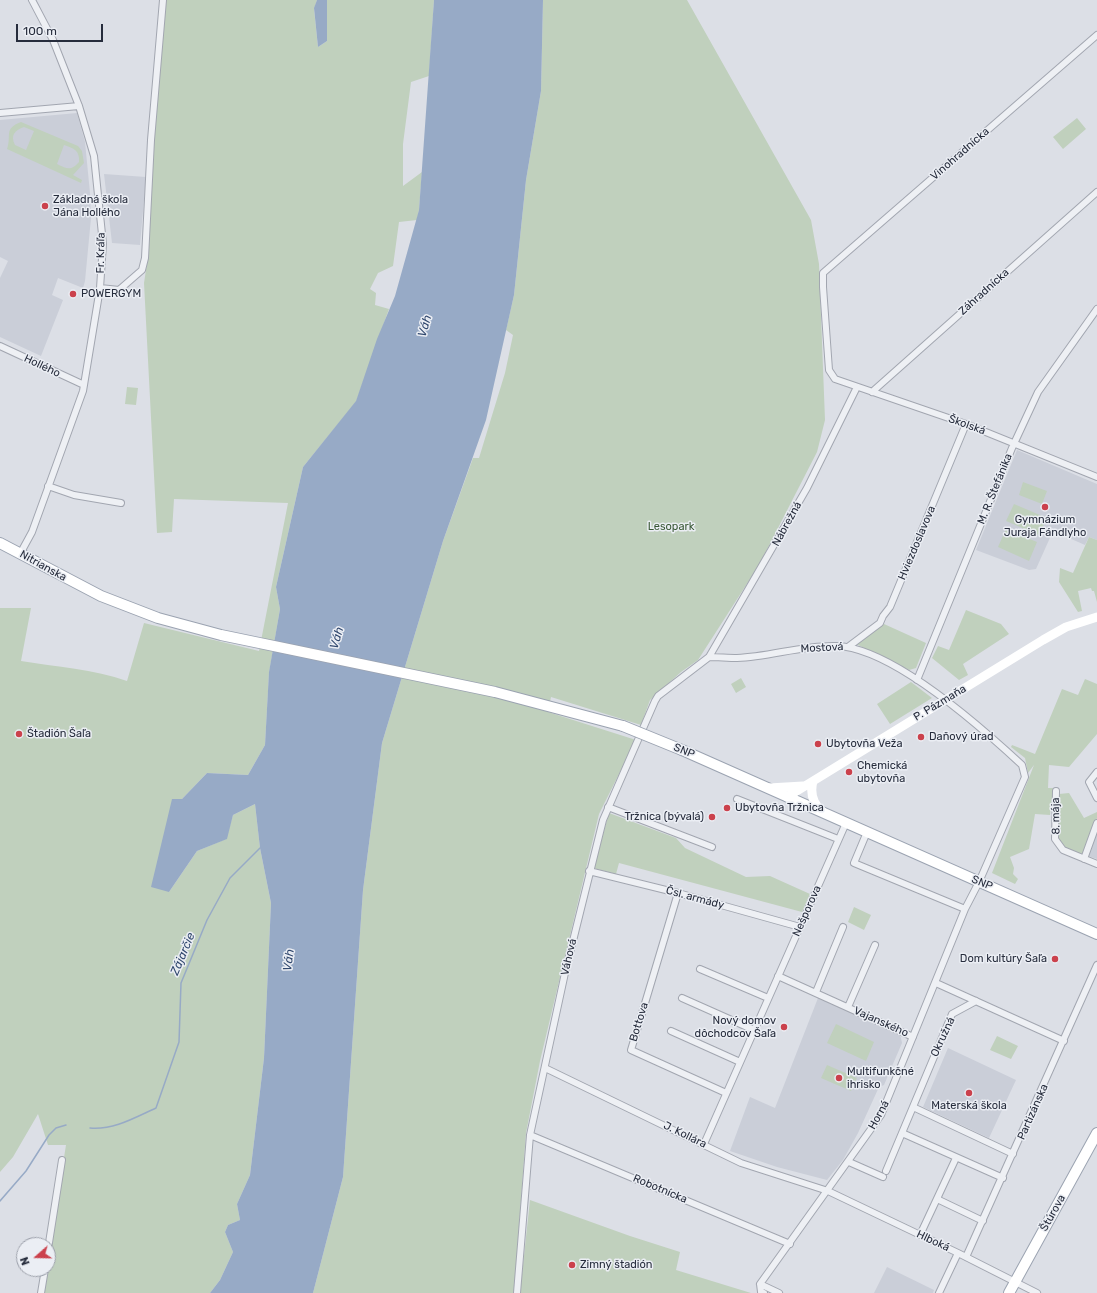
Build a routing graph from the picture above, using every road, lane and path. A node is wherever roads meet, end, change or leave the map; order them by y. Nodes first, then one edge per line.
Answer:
1 (32, 0) edge
2 (163, 0) edge
3 (1097, 35) edge
4 (0, 106) edge
5 (80, 106) junction
6 (2, 113) edge
7 (1097, 192) edge
8 (100, 288) junction
9 (1097, 309) edge
10 (0, 346) edge
11 (835, 379) joint
12 (84, 385) junction
13 (857, 387) junction
14 (872, 392) junction
15 (966, 424) junction
16 (1015, 443) junction
17 (1097, 477) edge
18 (48, 486) junction
19 (121, 503) dead end
20 (0, 542) edge
21 (20, 554) junction
22 (1097, 616) edge
23 (221, 635) joint
24 (848, 647) junction
25 (709, 657) junction
26 (917, 680) junction
27 (945, 700) junction
28 (1097, 772) edge
29 (813, 781) junction
30 (805, 786) junction
31 (769, 788) junction
32 (1056, 791) dead end
33 (787, 797) junction
34 (1097, 798) edge
35 (737, 799) dead end
36 (608, 807) junction
37 (826, 814) junction
38 (846, 823) junction
39 (1097, 823) edge
40 (867, 832) junction
41 (838, 840) junction
42 (712, 847) dead end
43 (1084, 859) junction
44 (1097, 864) edge
45 (589, 871) junction
46 (984, 872) junction
47 (969, 877) junction
48 (980, 882) junction
49 (678, 893) junction
50 (965, 909) junction
51 (800, 927) junction
52 (843, 928) dead end
53 (1097, 934) edge
54 (875, 945) dead end
55 (1097, 965) edge
56 (700, 969) dead end
57 (778, 976) junction
58 (936, 982) junction
59 (816, 992) junction
60 (682, 998) dead end
61 (768, 998) junction
62 (976, 1001) junction
63 (848, 1007) junction
64 (754, 1030) junction
65 (671, 1031) dead end
66 (914, 1037) junction
67 (1064, 1041) junction
68 (740, 1062) junction
69 (545, 1068) junction
70 (726, 1092) junction
71 (913, 1107) junction
72 (902, 1133) junction
73 (1097, 1133) edge
74 (530, 1135) junction
75 (704, 1144) junction
76 (1013, 1154) junction
77 (956, 1158) junction
78 (62, 1160) dead end
79 (849, 1162) junction
80 (886, 1170) dead end
81 (882, 1177) dead end
82 (1003, 1178) junction
83 (828, 1191) junction
84 (937, 1199) junction
85 (983, 1221) junction
86 (920, 1235) junction
87 (50, 1237) edge
88 (790, 1244) junction
89 (958, 1253) junction
90 (966, 1257) junction
91 (44, 1277) edge
92 (1015, 1282) junction
93 (760, 1284) junction
94 (41, 1293) edge
95 (517, 1293) edge
96 (764, 1293) edge
97 (779, 1293) edge
98 (939, 1293) edge
99 (1009, 1293) edge
100 (1037, 1293) edge

1 - 5 street, Fr. Kráľa
2 - 8 street
3 - 11 street, Vinohradnícka
4 - 6 street
5 - 6 street
5 - 8 street, Fr. Kráľa
7 - 14 street, Záhradnícka
8 - 12 street, Fr. Kráľa
9 - 16 street, M. R. Štefánika
10 - 12 street, Hollého
11 - 13 street, Školská
12 - 18 street, Fr. Kráľa
13 - 14 street, Školská
13 - 25 street, Nábrežná
14 - 15 street, Školská
15 - 16 street, Školská
15 - 24 street, Hviezdoslavova
16 - 17 street, Školská
16 - 26 street, M. R. Štefánika
18 - 19 street
18 - 21 street, Fr. Kráľa
20 - 21 main road, Nitrianska
21 - 23 main road, Nitrianska
22 - 27 main road, P. Pázmaňa
23 - 31 main road, SNP, bridge
24 - 25 street, Mostová
24 - 26 street, Mostová
25 - 36 street, Váhová
26 - 27 street, Mostová
27 - 29 main road, P. Pázmaňa
27 - 46 street, Mostová
28 - 34 street
29 - 30 main road, P. Pázmaňa
29 - 37 main road
30 - 31 main road
30 - 33 main road, P. Pázmaňa
31 - 33 main road, SNP
32 - 43 street, 8. mája
33 - 37 main road, SNP
35 - 41 street
36 - 42 street
36 - 45 street, Váhová
37 - 38 main road, SNP
38 - 40 main road, SNP
38 - 41 street, Nešporova
39 - 43 street
40 - 47 main road, SNP
40 - 50 street
41 - 51 street, Nešporova
43 - 44 street, 8. mája
45 - 49 street, Čsl. armády
45 - 69 street, Váhová
46 - 47 street
46 - 48 street, Horná
47 - 48 main road, SNP
48 - 50 street, Horná
48 - 53 main road, SNP
49 - 51 street, Čsl. armády
49 - 70 street, Bottova
50 - 58 street, Horná
51 - 57 street, Nešporova
52 - 59 street
54 - 63 street, Vajanského
55 - 67 street, Partizánska
56 - 61 street
57 - 59 street, Vajanského
57 - 61 street, Nešporova
58 - 62 street
58 - 66 street, Horná
59 - 63 street, Vajanského
60 - 64 street
61 - 64 street, Nešporova
62 - 67 street
62 - 71 street, Okružná
63 - 66 street, Vajanského
64 - 68 street, Nešporova
65 - 68 street
66 - 79 street, Horná
67 - 76 street, Partizánska
68 - 70 street, Nešporova
69 - 74 street, Váhová
69 - 75 street, J. Kollára
70 - 75 street, Nešporova
71 - 72 street, Okružná
71 - 76 street
72 - 77 street
72 - 80 street, Okružná
73 - 92 main road, Štúrova
74 - 88 street, Robotnícka
74 - 95 street, Váhová
75 - 83 street, J. Kollára
76 - 82 street, Partizánska
77 - 82 street
77 - 84 street
78 - 87 street
79 - 81 street
79 - 83 street, Horná
82 - 85 street, Partizánska
83 - 86 street, Hlboká
83 - 88 street, Horná
84 - 85 street
84 - 86 street
85 - 90 street, Partizánska
86 - 89 street, Hlboká
88 - 93 street, Horná
89 - 90 street, Hlboká
89 - 98 street
90 - 92 street, Hlboká
91 - 94 street
92 - 99 main road, Štúrova
92 - 100 street, Hlboká
93 - 96 street
93 - 97 street

